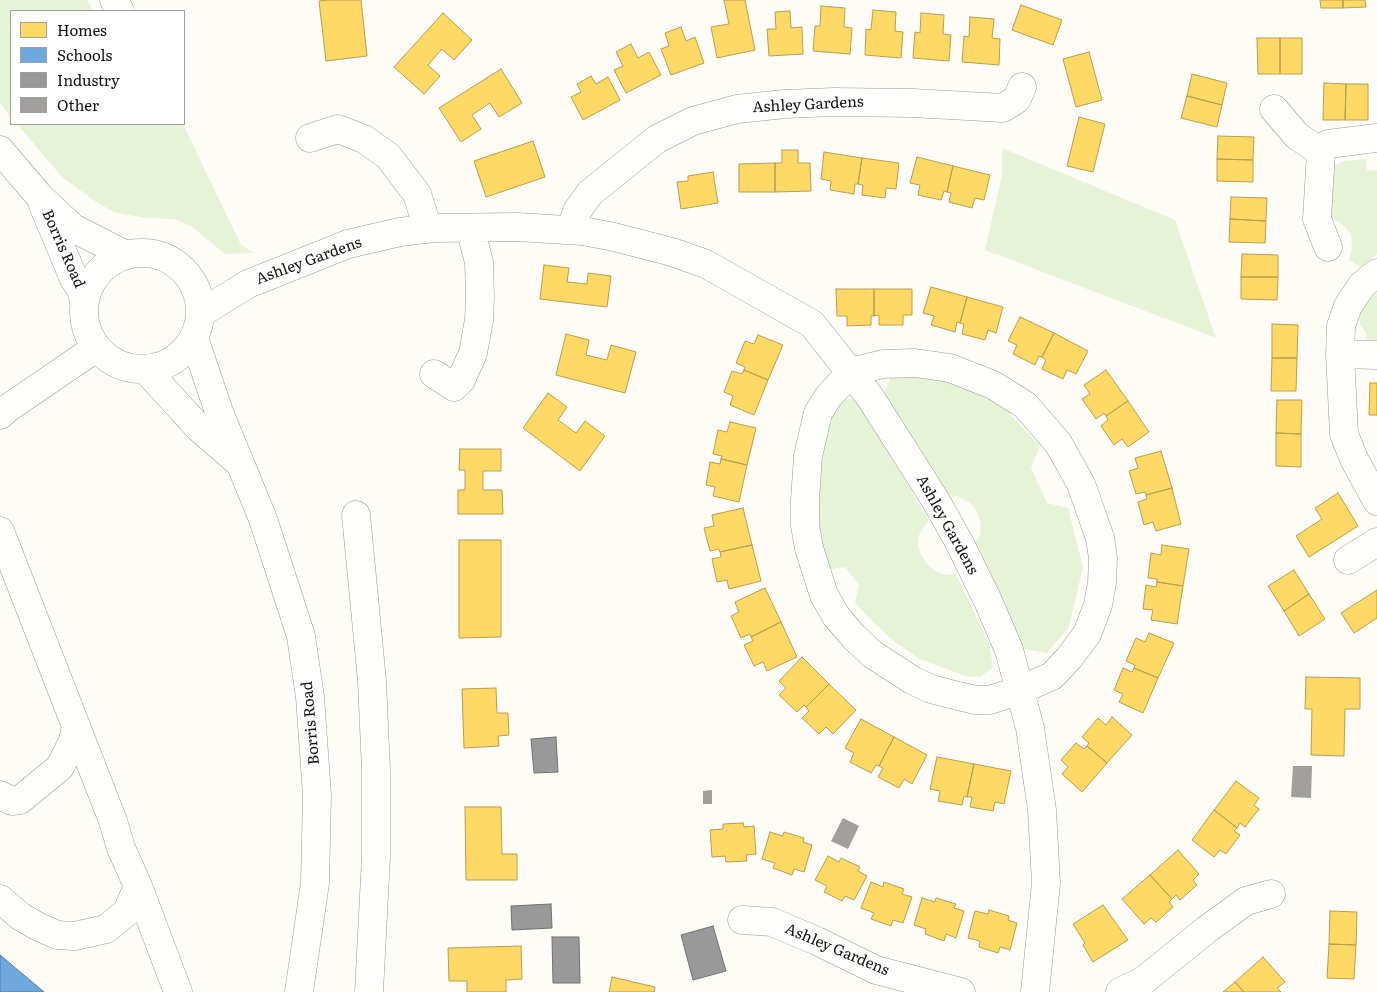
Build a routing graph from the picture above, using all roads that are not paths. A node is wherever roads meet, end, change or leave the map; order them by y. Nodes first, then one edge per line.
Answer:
1 (1022, 87) dead end
2 (1274, 109) dead end
3 (310, 138) dead end
4 (1377, 138) edge
5 (0, 150) edge
6 (1321, 152) junction
7 (40, 197) junction
8 (470, 228) junction
9 (428, 229) junction
10 (571, 230) junction
11 (1328, 247) dead end
12 (124, 254) junction
13 (1377, 273) edge
14 (189, 276) junction
15 (248, 284) junction
16 (84, 302) junction
17 (197, 326) junction
18 (96, 348) junction
19 (1340, 354) junction
20 (1377, 355) edge
21 (145, 370) junction
22 (851, 372) junction
23 (434, 374) dead end
24 (0, 415) edge
25 (240, 463) junction
26 (1377, 501) edge
27 (356, 515) dead end
28 (0, 531) edge
29 (1377, 542) edge
30 (1348, 560) dead end
31 (1020, 690) junction
32 (76, 726) junction
33 (0, 796) edge
34 (138, 886) junction
35 (1271, 894) dead end
36 (0, 899) edge
37 (742, 920) dead end
38 (106, 929) junction
39 (160, 944) junction
40 (178, 992) edge
41 (299, 992) edge
42 (369, 992) edge
43 (962, 992) edge
44 (1035, 992) edge
45 (1120, 992) edge

1 - 10 street, Ashley Gardens
2 - 6 street
3 - 9 street
4 - 6 street
5 - 7 street, Borris Road
6 - 11 street
7 - 12 street, Borris Road
7 - 16 street, Borris Road
8 - 9 street, Ashley Gardens
8 - 10 street, Ashley Gardens
8 - 23 street
9 - 15 street, Ashley Gardens
10 - 22 street, Ashley Gardens
12 - 14 street
12 - 16 street
13 - 19 street
14 - 15 street, Ashley Gardens
14 - 17 street
15 - 17 street, Ashley Gardens
16 - 18 street
17 - 21 street
17 - 25 street, Borris Road
18 - 21 street
18 - 24 street
19 - 20 street
19 - 26 street
21 - 25 street, Borris Road
22 - 31 street, Ashley Gardens
22 - 31 street
22 - 31 street
25 - 41 street, Borris Road
27 - 42 street
28 - 32 street
29 - 30 street
31 - 44 street, Ashley Gardens
32 - 33 street
32 - 34 street
34 - 38 street
34 - 39 street
35 - 45 street
36 - 38 street
37 - 43 street, Ashley Gardens
38 - 39 street
39 - 40 street

